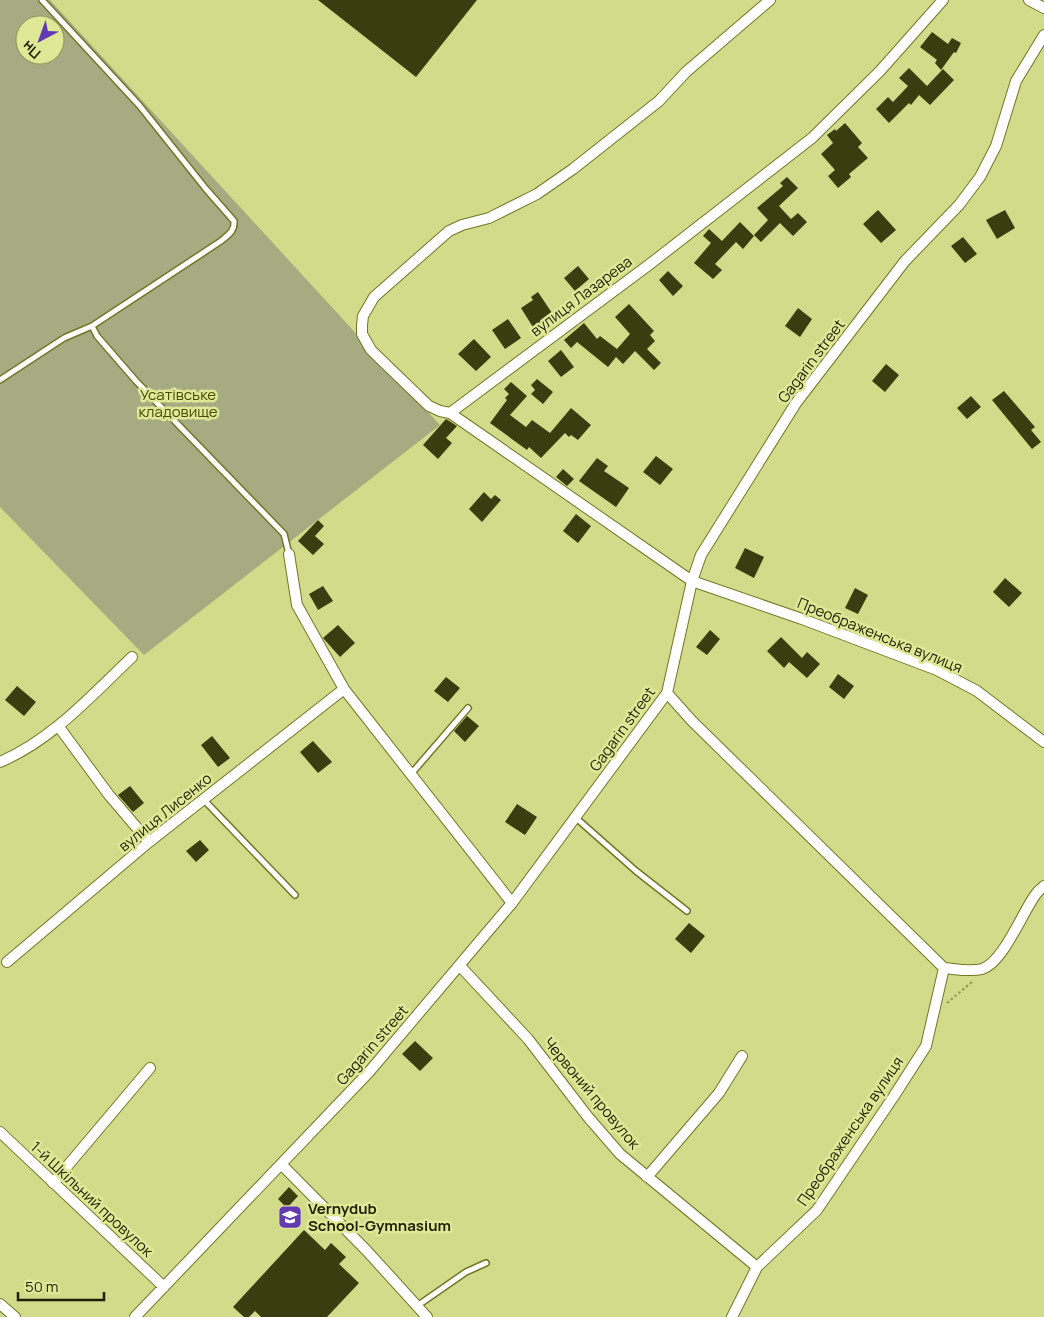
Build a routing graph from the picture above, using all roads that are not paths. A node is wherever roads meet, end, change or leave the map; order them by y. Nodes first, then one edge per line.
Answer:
1 (42, 0) edge
2 (770, 0) edge
3 (943, 0) edge
4 (1030, 0) edge
5 (1044, 8) edge
6 (1044, 35) edge
7 (92, 326) junction
8 (0, 380) edge
9 (450, 413) junction
10 (289, 554) joint
11 (692, 581) junction
12 (132, 657) dead end
13 (344, 689) junction
14 (667, 693) junction
15 (468, 708) dead end
16 (59, 726) junction
17 (1044, 742) edge
18 (0, 762) edge
19 (410, 774) junction
20 (204, 799) junction
21 (575, 817) junction
22 (149, 842) junction
23 (1044, 886) edge
24 (295, 895) dead end
25 (512, 903) junction
26 (687, 911) dead end
27 (8, 962) dead end
28 (460, 966) junction
29 (944, 968) junction
30 (742, 1056) dead end
31 (150, 1068) dead end
32 (0, 1132) edge
33 (282, 1165) junction
34 (647, 1177) junction
35 (53, 1183) junction
36 (486, 1263) dead end
37 (757, 1266) junction
38 (164, 1287) junction
39 (0, 1304) edge
40 (417, 1306) junction
41 (15, 1317) edge
42 (134, 1317) edge
43 (428, 1317) edge
44 (732, 1317) edge

1 - 7 lane
2 - 9 street
3 - 9 street, вулиця Лазарева
4 - 5 street
6 - 11 street, Gagarin street
7 - 8 lane
7 - 10 lane
9 - 11 street
10 - 13 street
11 - 14 street, Gagarin street
11 - 17 street, Преображенська вулиця
12 - 16 street
13 - 19 street
13 - 20 street, вулиця Лисенко
14 - 21 street, Gagarin street
14 - 29 street
15 - 19 lane
16 - 18 street
16 - 22 street
19 - 25 street
20 - 22 street, вулиця Лисенко
20 - 24 lane
21 - 25 street, Gagarin street
21 - 26 lane
22 - 27 street, вулиця Лисенко
23 - 29 street
25 - 28 street, Gagarin street
28 - 33 street, Gagarin street
28 - 34 street, Червоний провулок
29 - 37 street, Преображенська вулиця
30 - 34 street
31 - 35 street
32 - 35 street, 1-й Шкільний провулок
33 - 38 street, Gagarin street
33 - 40 street
34 - 37 street, Червоний провулок
35 - 38 street, 1-й Шкільний провулок
36 - 40 lane
37 - 44 street, Преображенська вулиця
38 - 42 street, Gagarin street
39 - 41 street
40 - 43 street

